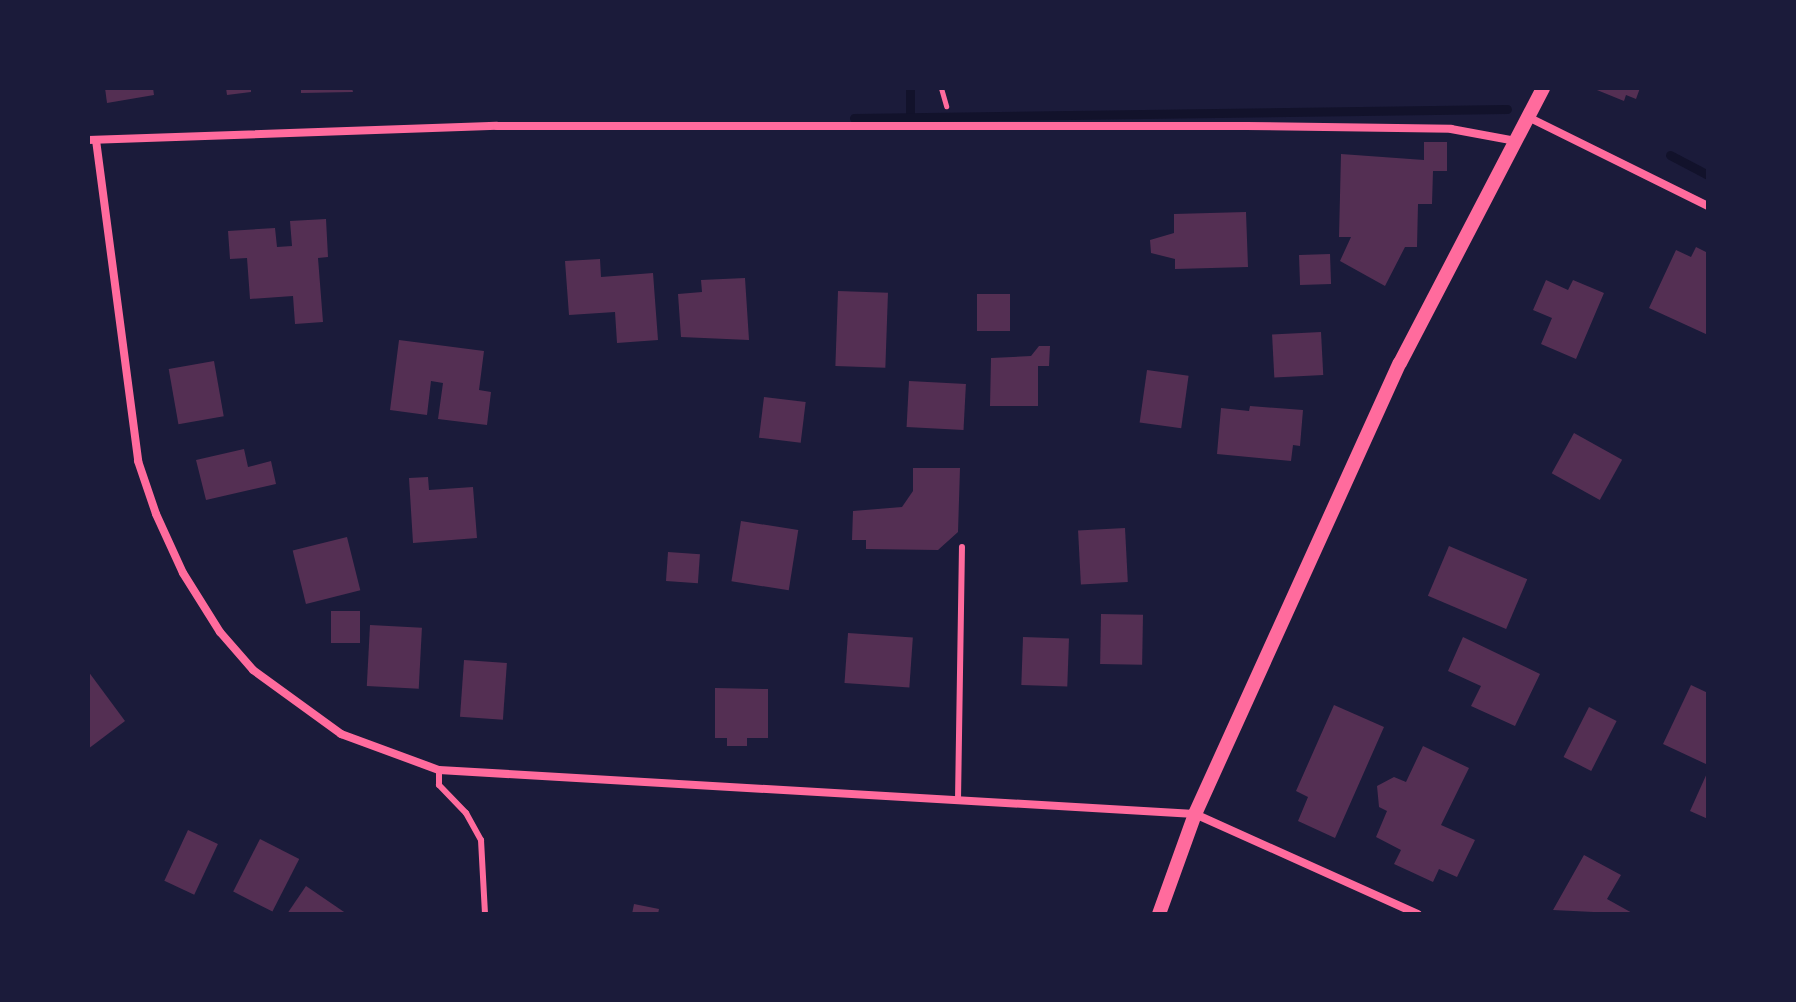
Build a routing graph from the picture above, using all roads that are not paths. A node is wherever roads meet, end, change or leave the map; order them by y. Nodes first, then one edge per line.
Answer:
1 (1543, 88) edge
2 (1528, 117) junction
3 (92, 140) edge
4 (1516, 141) junction
5 (1708, 206) edge
6 (962, 547) dead end
7 (439, 770) junction
8 (958, 800) junction
9 (1195, 814) junction
10 (485, 914) edge
11 (1159, 914) edge
12 (1418, 914) edge

1 - 2 street
2 - 4 street
2 - 5 street
3 - 4 street
3 - 7 street
4 - 9 street
6 - 8 lane
7 - 8 street
7 - 10 lane
8 - 9 street
9 - 11 street
9 - 12 street

